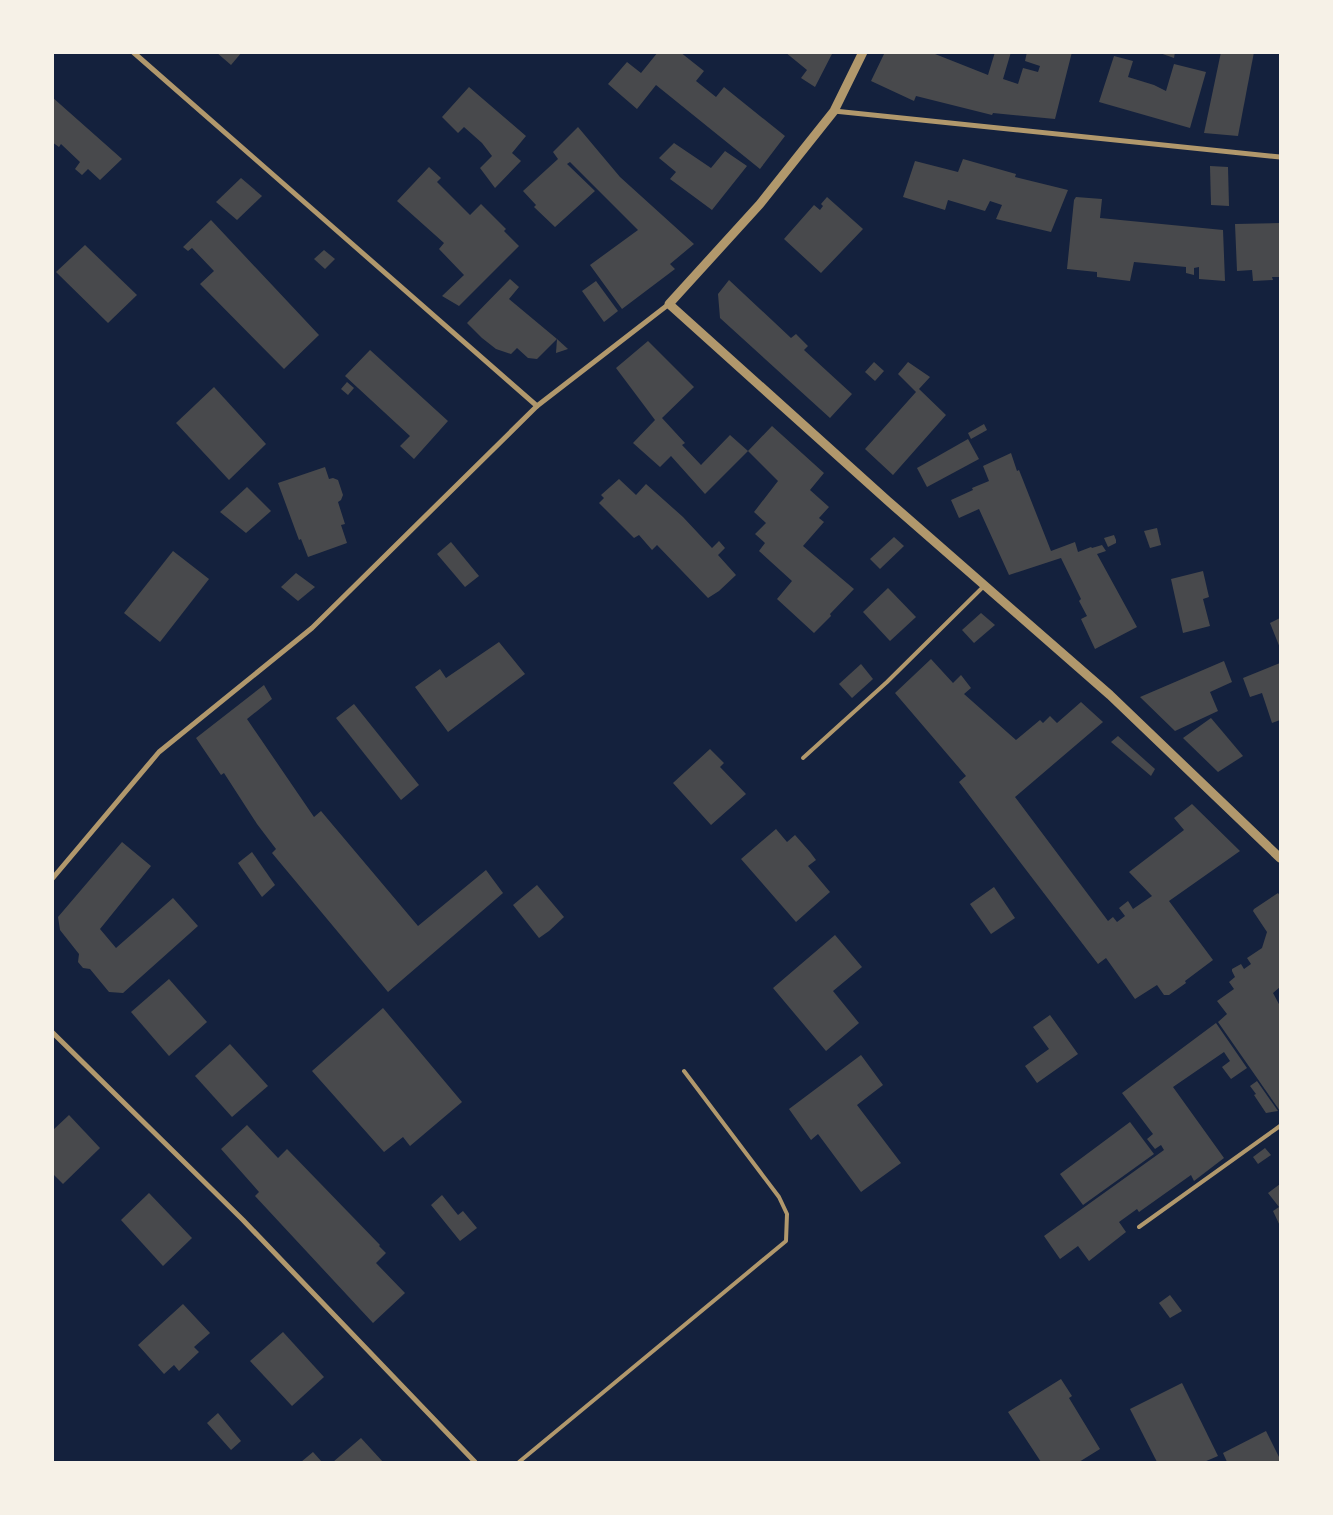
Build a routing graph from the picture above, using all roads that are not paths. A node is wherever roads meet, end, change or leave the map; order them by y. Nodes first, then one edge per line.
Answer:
1 (133, 52) edge
2 (863, 52) edge
3 (834, 111) junction
4 (1280, 157) edge
5 (669, 304) junction
6 (537, 406) junction
7 (985, 585) junction
8 (803, 758) dead end
9 (1280, 858) edge
10 (52, 879) edge
11 (52, 1032) edge
12 (684, 1071) dead end
13 (1280, 1126) edge
14 (1139, 1227) dead end
15 (475, 1462) edge
16 (519, 1462) edge

1 - 6 street
2 - 3 street
3 - 4 street
3 - 5 street
5 - 6 street
5 - 7 street
6 - 10 street
7 - 8 lane
7 - 9 street
11 - 15 street
12 - 16 lane
13 - 14 lane

